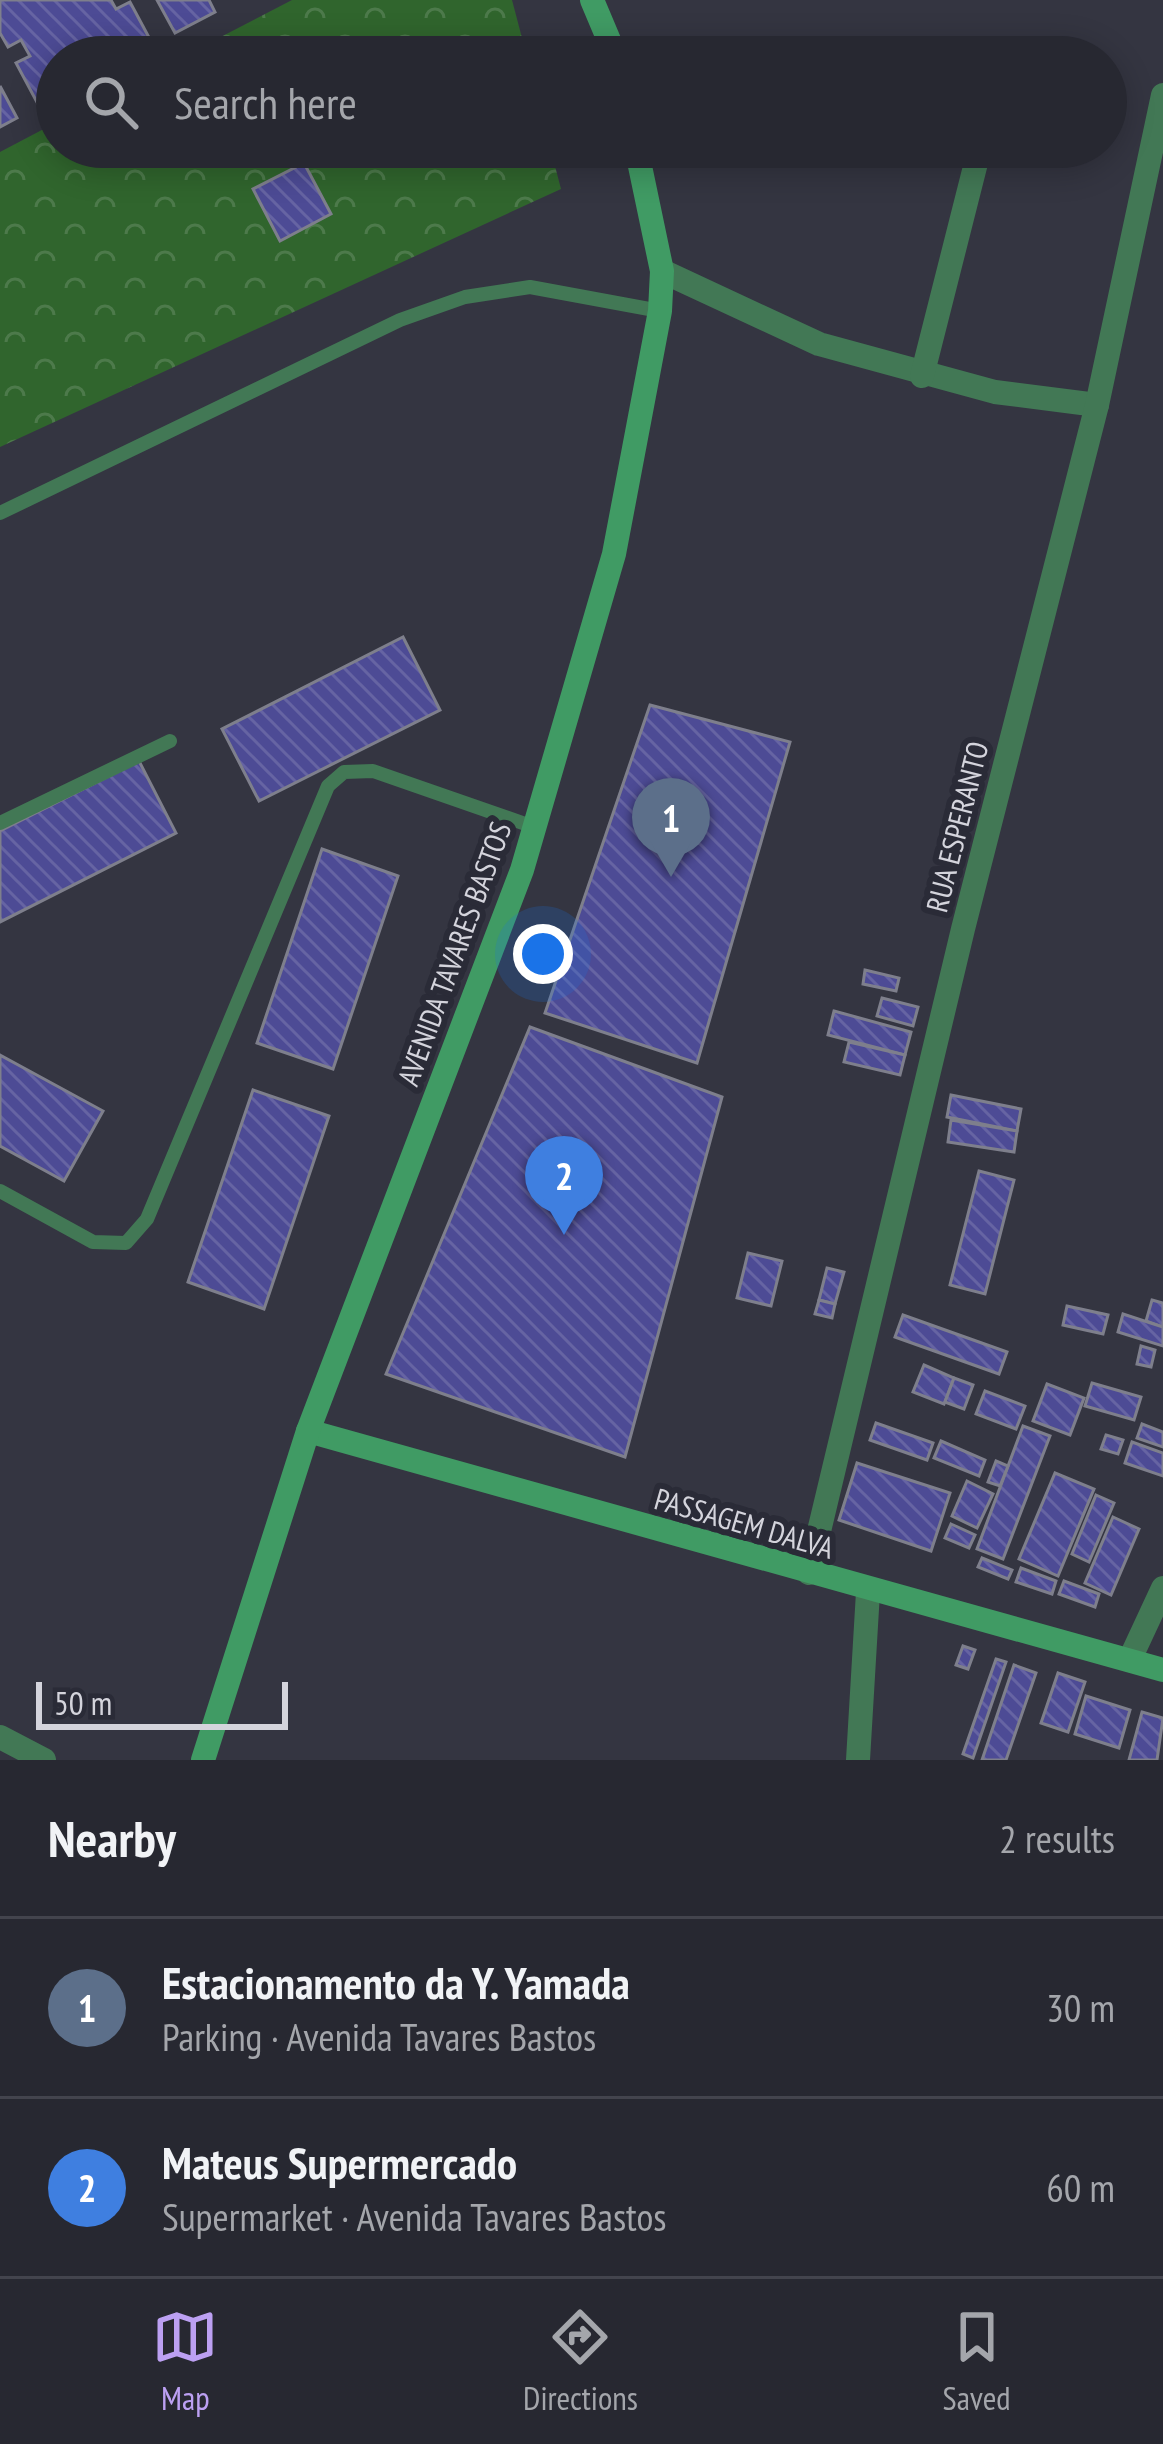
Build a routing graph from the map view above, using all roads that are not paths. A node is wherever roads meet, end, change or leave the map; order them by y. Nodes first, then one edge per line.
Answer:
1 (592, 0) edge
2 (607, 36) edge
3 (1163, 95) edge
4 (640, 168) edge
5 (975, 168) edge
6 (662, 271) junction
7 (660, 311) junction
8 (922, 376) junction
9 (1097, 405) junction
10 (0, 513) edge
11 (170, 742) dead end
12 (0, 823) edge
13 (534, 827) junction
14 (0, 1191) edge
15 (308, 1431) junction
16 (809, 1573) junction
17 (1163, 1588) edge
18 (868, 1592) junction
19 (1130, 1659) junction
20 (1163, 1670) edge
21 (0, 1737) edge
22 (44, 1760) edge
23 (203, 1760) edge
24 (858, 1760) edge

1 - 2 main road
3 - 9 street, RUA ESPERANTO
4 - 6 main road, AVENIDA TAVARES BASTOS
5 - 8 street
6 - 7 main road, AVENIDA TAVARES BASTOS
6 - 8 street
7 - 10 lane
7 - 13 main road, AVENIDA TAVARES BASTOS
8 - 9 street
9 - 16 street, RUA ESPERANTO
11 - 12 lane
13 - 14 lane
13 - 15 main road, AVENIDA TAVARES BASTOS
15 - 16 main road, PASSAGEM DALVA
15 - 23 main road, AVENIDA TAVARES BASTOS
16 - 18 main road, PASSAGEM DALVA
17 - 19 street
18 - 19 main road, PASSAGEM DALVA
18 - 24 street
19 - 20 main road, PASSAGEM DALVA
21 - 22 street

